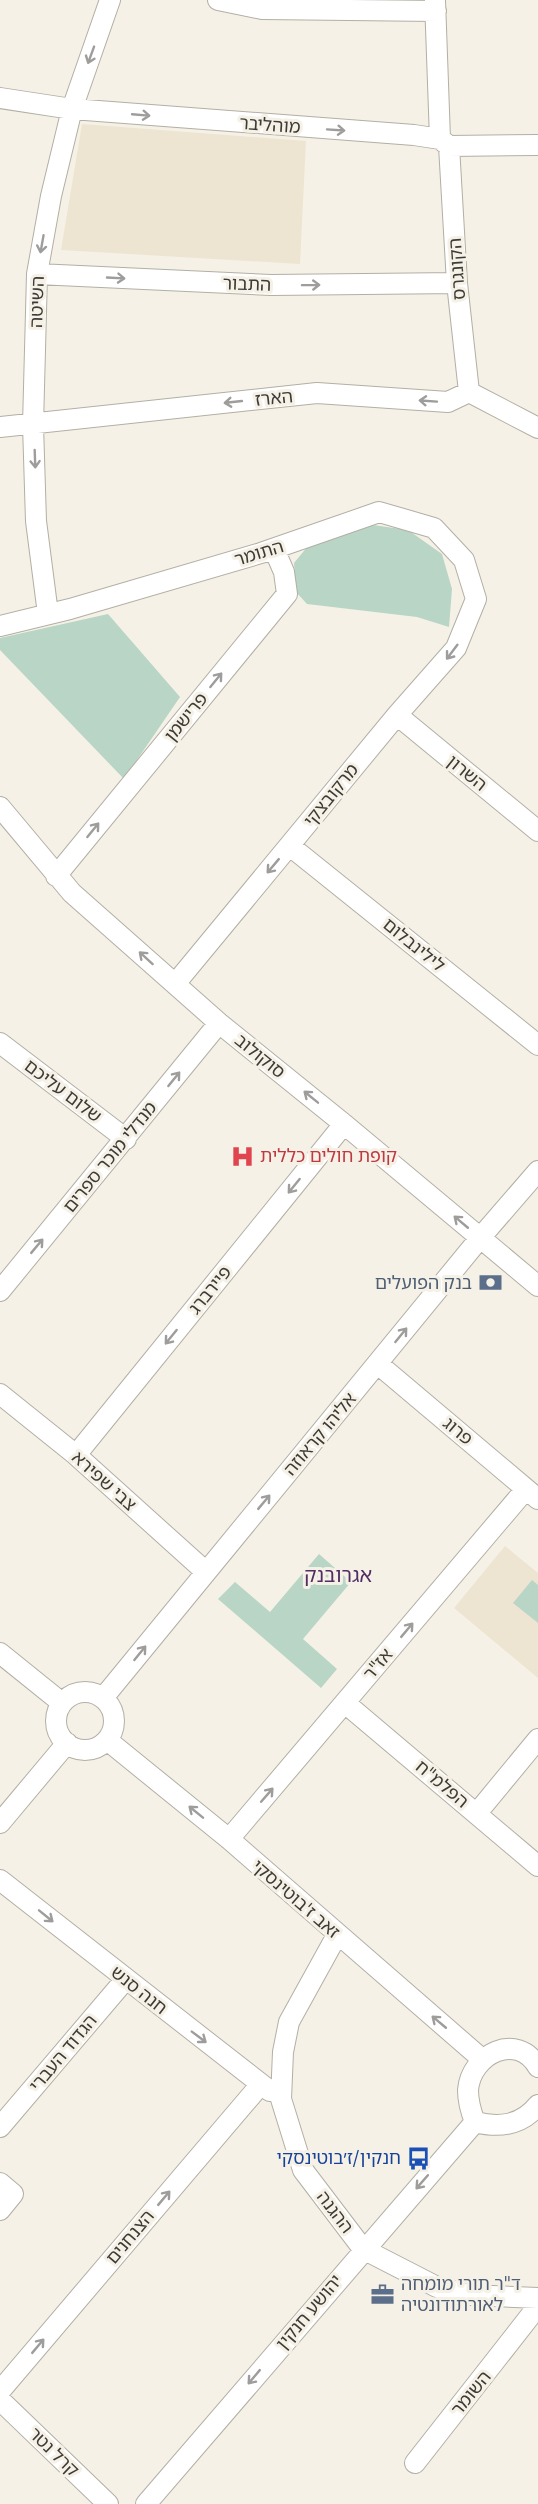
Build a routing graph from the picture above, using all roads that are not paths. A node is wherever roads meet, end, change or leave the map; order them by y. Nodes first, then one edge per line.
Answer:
1 (111, 0) edge
2 (218, 0) edge
3 (436, 5) edge
4 (0, 98) edge
5 (72, 109) junction
6 (444, 142) junction
7 (538, 145) edge
8 (37, 274) junction
9 (457, 283) junction
10 (469, 392) junction
11 (33, 425) junction
12 (0, 428) edge
13 (538, 428) edge
14 (274, 549) junction
15 (476, 599) joint
16 (48, 614) junction
17 (0, 626) edge
18 (397, 716) junction
19 (0, 807) edge
20 (538, 831) edge
21 (290, 846) junction
22 (56, 876) junction
23 (175, 984) junction
24 (219, 1023) junction
25 (0, 1043) edge
26 (538, 1045) edge
27 (344, 1124) junction
28 (126, 1138) junction
29 (538, 1171) edge
30 (480, 1238) junction
31 (538, 1286) edge
32 (0, 1291) edge
33 (378, 1364) junction
34 (0, 1394) edge
35 (76, 1455) junction
36 (532, 1494) edge
37 (206, 1572) junction
38 (0, 1653) edge
39 (104, 1698) junction
40 (62, 1703) junction
41 (345, 1703) junction
42 (538, 1739) edge
43 (107, 1740) junction
44 (67, 1743) junction
45 (477, 1813) junction
46 (0, 1823) edge
47 (229, 1839) junction
48 (538, 1866) edge
49 (0, 1880) edge
50 (337, 1935) junction
51 (125, 1980) junction
52 (536, 2059) edge
53 (483, 2060) junction
54 (261, 2084) junction
55 (280, 2099) junction
56 (538, 2107) edge
57 (475, 2122) junction
58 (0, 2127) edge
59 (0, 2183) edge
60 (0, 2210) edge
61 (363, 2250) junction
62 (502, 2298) junction
63 (538, 2298) edge
64 (535, 2320) edge
65 (0, 2391) edge
66 (0, 2400) edge
67 (415, 2463) dead end
68 (108, 2504) edge
69 (146, 2504) edge

1 -> 5 street, השיטה
2 - 3 street
3 - 6 street, הקונגרס
4 - 5 street, מוהליבר
5 -> 6 street, מוהליבר
5 -> 8 street, השיטה
6 - 7 street, מוהליבר
6 - 9 street, הקונגרס
8 -> 9 street, התבור
8 - 11 street, השיטה
9 - 10 street, הקונגרס
10 -> 11 street, הארז
10 - 13 street
11 - 12 street, הארז
11 -> 16 street, השיטה
14 - 15 street, התומר
14 - 16 street, התומר
22 -> 14 street, פרישמן
15 -> 18 street, מרקובצקי
16 - 17 street, התומר
18 - 20 street, השרון
18 - 21 street, מרקובצקי
19 - 22 street, סוקולוב
21 -> 23 street, מרקובצקי
21 - 26 street, לילינבלום
23 -> 22 street, סוקולוב
23 - 24 street, סוקולוב
27 -> 24 street, סוקולוב
28 -> 24 street, מנדלי מוכר ספרים
25 - 28 street, שלום עליכם
30 -> 27 street, סוקולוב
27 -> 35 street, פיירברג
32 -> 28 street, מנדלי מוכר ספרים
29 - 30 street, אליהו קראוזה
30 - 31 street, סוקולוב
33 -> 30 street, אליהו קראוזה
33 - 36 street, פרוג
37 -> 33 street, אליהו קראוזה
34 - 35 street, צבי שפירא
35 - 37 street, צבי שפירא
41 -> 36 street, אז"ר
39 -> 37 street, אליהו קראוזה
38 - 40 street
39 - 40 street
39 - 43 street
40 - 44 street
41 - 45 street, הפלמ"ח
47 -> 41 street, אז"ר
42 - 45 street
43 - 44 street
47 -> 43 street, זאב ז'בוטינסקי
44 - 46 street
45 - 48 street, הפלמ"ח
47 - 50 street, זאב ז'בוטינסקי
49 -> 51 street, חנה סנש
53 -> 50 street, זאב ז'בוטינסקי
50 - 55 street, ההגנה
51 -> 54 street, חנה סנש
51 - 58 street, הגדוד העברי
52 - 53 street
53 - 57 street
54 - 55 street, חנה סנש
65 -> 54 street, הצנחנים
55 - 61 street, ההגנה
56 - 57 street
57 -> 61 street, יהושע חנקין
59 - 60 street
61 - 62 street, ההגנה
61 -> 69 street, יהושע חנקין
62 - 63 street, ההגנה
62 - 64 street
64 - 67 street, השומר
66 - 68 street, קרל נטר

